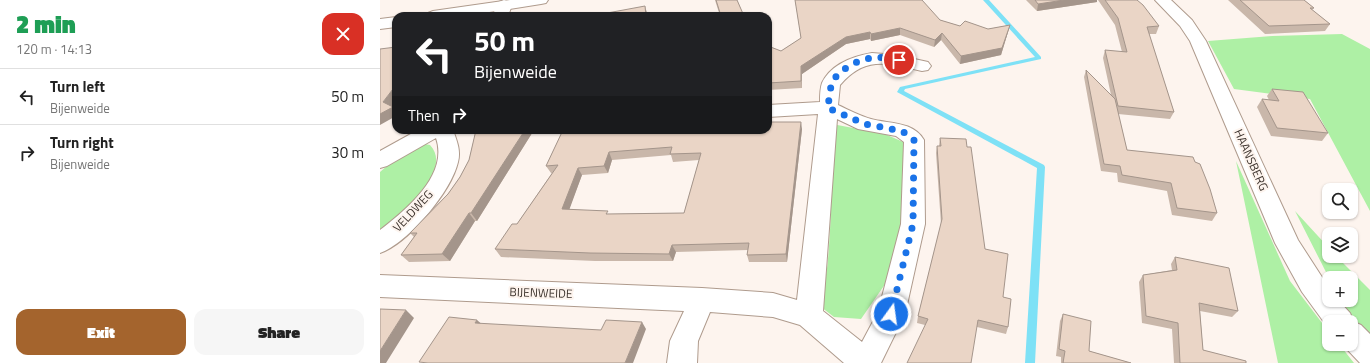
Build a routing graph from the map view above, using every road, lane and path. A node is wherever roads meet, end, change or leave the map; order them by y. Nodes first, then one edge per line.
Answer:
1 (541, 0) edge
2 (1162, 0) edge
3 (502, 11) edge
4 (488, 12) edge
5 (392, 22) edge
6 (380, 24) edge
7 (922, 66) dead end
8 (828, 108) junction
9 (772, 111) edge
10 (427, 134) edge
11 (445, 134) edge
12 (380, 161) edge
13 (380, 243) edge
14 (380, 286) edge
15 (702, 300) junction
16 (1335, 315) edge
17 (809, 316) junction
18 (1358, 341) edge
19 (1370, 353) edge
20 (682, 363) edge

1 - 3 street
2 - 16 street, HAANSBERG
3 - 4 street
5 - 6 street
7 - 8 street
8 - 9 street, BIJENWEIDE
8 - 17 street
8 - 17 street, BIJENWEIDE
10 - 12 street
11 - 13 street, VELDWEG
14 - 15 street, BIJENWEIDE
15 - 17 street, BIJENWEIDE
15 - 20 street
18 - 19 street

